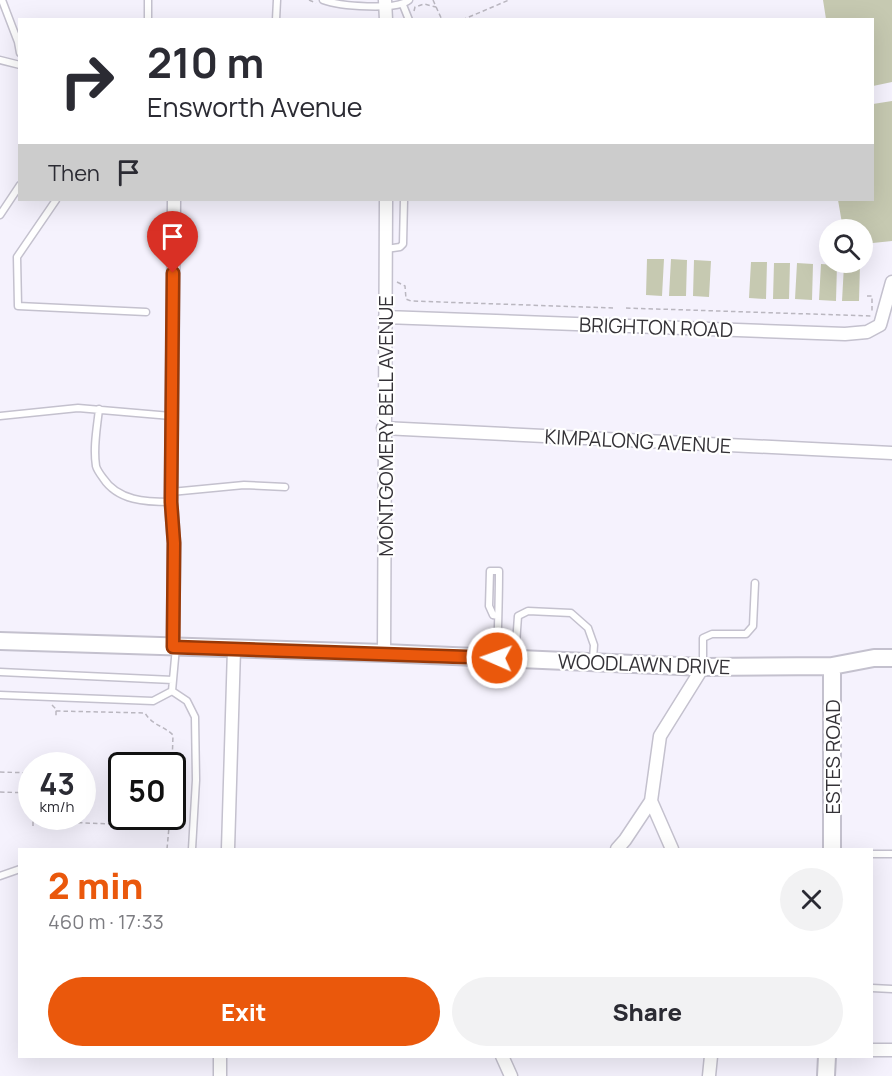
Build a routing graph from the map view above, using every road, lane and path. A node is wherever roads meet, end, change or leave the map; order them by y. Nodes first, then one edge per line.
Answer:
1 (2, 0) edge
2 (147, 0) edge
3 (277, 0) edge
4 (323, 0) edge
5 (434, 0) edge
6 (509, 0) edge
7 (351, 2) edge
8 (406, 2) edge
9 (385, 3) edge
10 (436, 7) junction
11 (414, 12) dead end
12 (473, 15) junction
13 (148, 18) edge
14 (276, 18) edge
15 (386, 18) edge
16 (409, 18) edge
17 (441, 18) edge
18 (466, 18) edge
19 (474, 18) edge
20 (18, 42) edge
21 (0, 60) edge
22 (18, 64) edge
23 (18, 188) edge
24 (55, 201) edge
25 (174, 201) edge
26 (386, 201) edge
27 (404, 201) edge
28 (0, 215) edge
29 (386, 249) junction
30 (390, 279) dead end
31 (892, 282) edge
32 (867, 296) dead end
33 (614, 308) dead end
34 (626, 308) dead end
35 (146, 312) dead end
36 (872, 316) junction
37 (876, 316) dead end
38 (385, 317) junction
39 (99, 409) junction
40 (0, 416) edge
41 (172, 416) junction
42 (383, 428) junction
43 (892, 453) edge
44 (285, 487) dead end
45 (171, 497) junction
46 (755, 583) dead end
47 (498, 616) junction
48 (0, 641) edge
49 (174, 647) junction
50 (234, 649) junction
51 (384, 653) junction
52 (497, 658) junction
53 (892, 658) edge
54 (515, 659) junction
55 (592, 662) junction
56 (832, 666) junction
57 (703, 667) junction
58 (0, 672) edge
59 (173, 680) junction
60 (172, 691) junction
61 (0, 695) edge
62 (56, 711) dead end
63 (172, 752) edge
64 (0, 772) edge
65 (18, 773) edge
66 (0, 792) edge
67 (18, 793) edge
68 (651, 801) junction
69 (169, 830) edge
70 (167, 848) edge
71 (192, 848) edge
72 (228, 848) edge
73 (617, 848) edge
74 (672, 848) edge
75 (832, 848) edge
76 (873, 854) edge
77 (892, 854) edge
78 (18, 870) edge
79 (0, 876) edge
80 (873, 988) edge
81 (892, 989) edge
82 (873, 1050) edge
83 (892, 1050) edge
84 (220, 1058) edge
85 (503, 1058) edge
86 (711, 1058) edge
87 (827, 1058) edge
88 (220, 1076) edge
89 (511, 1076) edge
90 (709, 1076) edge
91 (826, 1076) edge

1 - 20 lane
2 - 13 lane
3 - 14 lane
4 - 7 lane
5 - 10 path
6 - 12 path
7 - 9 lane
8 - 9 lane
8 - 16 lane
9 - 15 street
10 - 11 path
10 - 17 path
12 - 18 path
12 - 19 path
21 - 22 lane
23 - 28 lane
24 - 35 lane
25 - 41 street
26 - 29 street, MONTGOMERY BELL AVENUE
27 - 29 lane
29 - 38 street, MONTGOMERY BELL AVENUE
30 - 33 path
31 - 38 street, BRIGHTON ROAD
32 - 36 path
34 - 36 path
36 - 37 path
38 - 42 street, MONTGOMERY BELL AVENUE
39 - 40 lane
39 - 41 lane
39 - 45 lane
41 - 45 street
42 - 43 street, KIMPALONG AVENUE
42 - 51 street, MONTGOMERY BELL AVENUE
44 - 45 lane
45 - 49 street
46 - 57 lane
47 - 47 lane
47 - 52 lane
48 - 49 main road, WOODLAWN DRIVE
49 - 50 main road, WOODLAWN DRIVE
49 - 59 lane
50 - 51 main road, WOODLAWN DRIVE
50 - 72 street
51 - 52 main road, WOODLAWN DRIVE
52 - 54 main road, WOODLAWN DRIVE
53 - 56 main road, WOODLAWN DRIVE
54 - 55 main road, WOODLAWN DRIVE
54 - 55 lane
55 - 57 main road, WOODLAWN DRIVE
56 - 57 main road, WOODLAWN DRIVE
56 - 75 main road, ESTES ROAD
57 - 68 street
58 - 59 lane
59 - 60 lane
60 - 61 lane
60 - 71 lane
62 - 63 path
64 - 65 path
66 - 67 path
68 - 73 street
68 - 74 street
69 - 70 path
76 - 77 lane
78 - 79 lane
80 - 81 lane
82 - 83 street
84 - 88 street
85 - 89 street
86 - 90 street
87 - 91 main road

